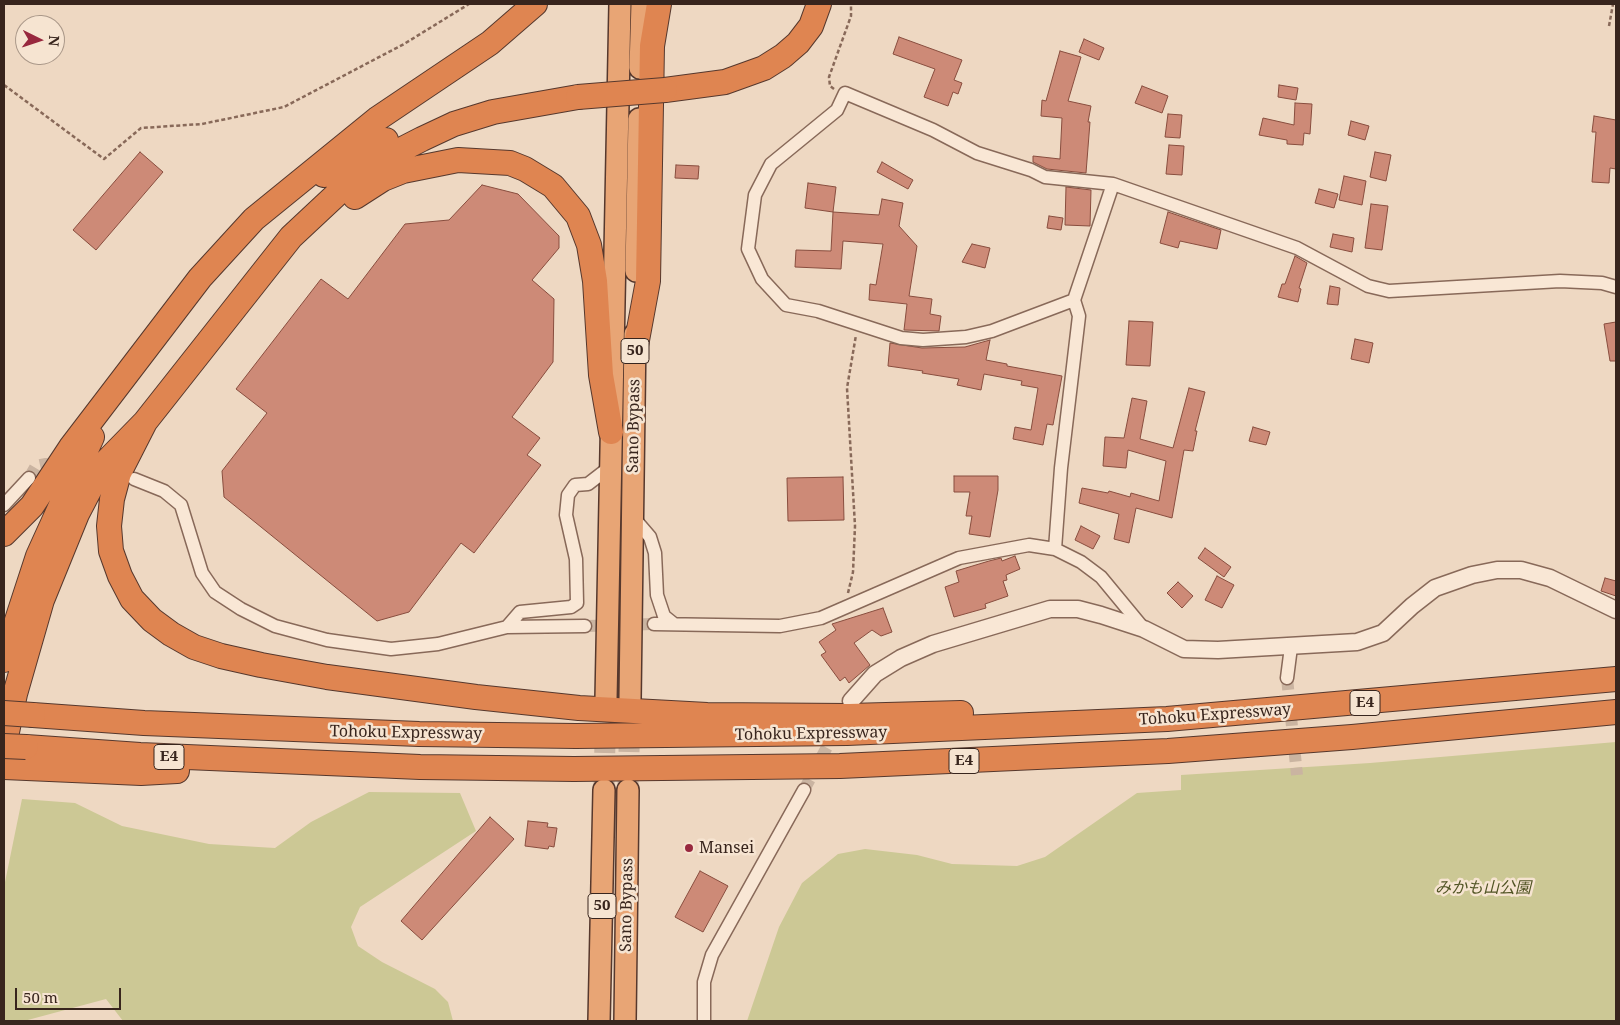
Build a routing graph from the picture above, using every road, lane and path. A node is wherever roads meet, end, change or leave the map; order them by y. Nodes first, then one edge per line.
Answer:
1 (469, 4) edge
2 (535, 4) edge
3 (620, 4) edge
4 (642, 4) edge
5 (659, 4) edge
6 (802, 4) edge
7 (819, 4) edge
8 (851, 4) edge
9 (1613, 4) edge
10 (1610, 26) dead end
11 (664, 82) junction
12 (4, 85) edge
13 (579, 89) junction
14 (845, 94) junction
15 (1113, 184) junction
16 (284, 194) junction
17 (291, 237) junction
18 (1616, 287) edge
19 (1074, 300) junction
20 (857, 323) junction
21 (635, 351) junction
22 (109, 399) junction
23 (145, 422) junction
24 (611, 432) junction
25 (610, 467) junction
26 (29, 478) tunnel mouth
27 (134, 479) dead end
28 (4, 505) edge
29 (632, 516) junction
30 (4, 534) edge
31 (1055, 549) junction
32 (844, 609) junction
33 (1616, 610) edge
34 (654, 624) tunnel mouth
35 (674, 624) junction
36 (585, 626) tunnel mouth
37 (507, 627) junction
38 (1144, 629) junction
39 (1291, 647) junction
40 (4, 660) edge
41 (1287, 678) tunnel mouth
42 (1616, 680) edge
43 (606, 699) tunnel mouth
44 (630, 699) tunnel mouth
45 (851, 701) dead end
46 (1616, 712) edge
47 (4, 713) edge
48 (1114, 722) junction
49 (12, 755) edge
50 (604, 790) tunnel mouth
51 (628, 790) tunnel mouth
52 (804, 790) tunnel mouth
53 (599, 1021) edge
54 (625, 1021) edge
55 (704, 1021) edge

1 - 12 path
2 - 16 highway
3 - 24 highway, Sano Bypass / 50
4 - 21 highway, Sano Bypass / 50
5 - 21 highway
6 - 11 highway
7 - 11 highway
8 - 14 path
9 - 10 path
11 - 13 highway, bridge
13 - 16 highway
13 - 17 highway
14 - 15 street
14 - 20 street
15 - 18 street
15 - 19 street
16 - 22 highway
17 - 23 highway
17 - 24 highway
19 - 20 street
19 - 31 street
20 - 32 path
21 - 29 highway, Sano Bypass / 50
22 - 30 highway
22 - 40 highway
23 - 48 highway
23 - 49 highway
24 - 25 highway, Sano Bypass / 50
25 - 37 street
25 - 43 highway, Sano Bypass / 50
26 - 28 street
27 - 37 street
29 - 35 street
29 - 44 highway, Sano Bypass / 50
31 - 32 street
31 - 38 street
32 - 35 street
33 - 39 street
34 - 35 street
36 - 37 street
38 - 39 street
38 - 45 street
39 - 41 street
42 - 48 highway, Tohoku Expressway / E4
46 - 49 highway, Tohoku Expressway / E4
47 - 48 highway, Tohoku Expressway / E4, bridge
50 - 53 highway, Sano Bypass / 50
51 - 54 highway, Sano Bypass / 50
52 - 55 street

